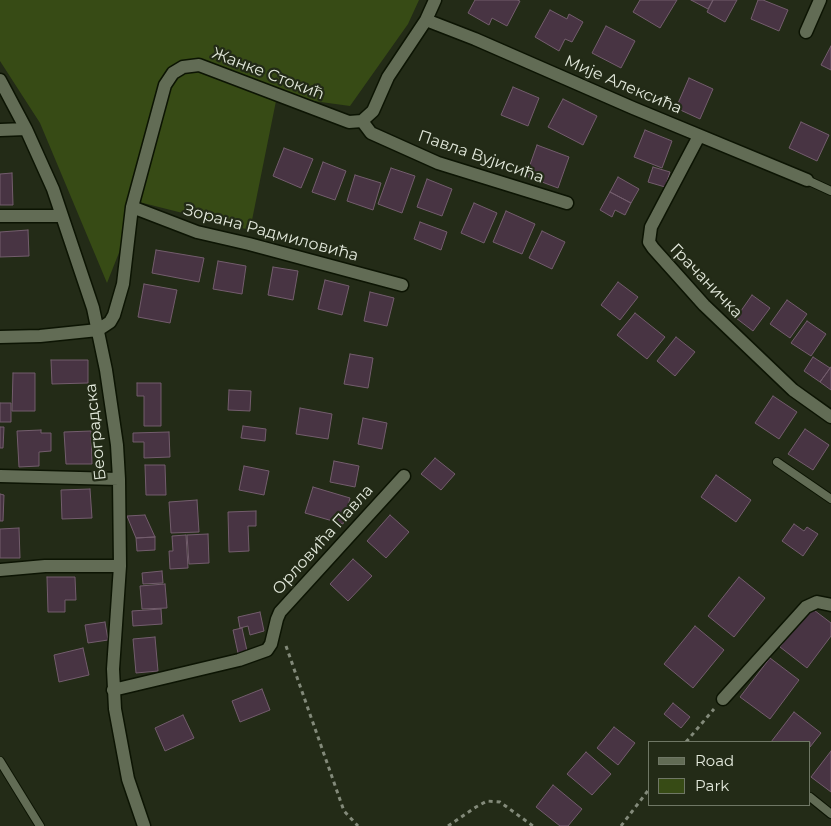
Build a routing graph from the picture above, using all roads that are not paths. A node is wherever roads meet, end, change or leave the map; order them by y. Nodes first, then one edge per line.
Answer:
1 (435, 0) edge
2 (820, 0) edge
3 (426, 20) junction
4 (806, 32) dead end
5 (0, 80) edge
6 (362, 122) junction
7 (26, 129) junction
8 (0, 130) edge
9 (699, 136) junction
10 (807, 180) joint
11 (831, 191) edge
12 (567, 203) dead end
13 (132, 207) junction
14 (0, 216) edge
15 (62, 216) junction
16 (402, 285) dead end
17 (98, 330) junction
18 (0, 337) edge
19 (831, 417) edge
20 (777, 462) dead end
21 (0, 476) edge
22 (404, 476) dead end
23 (119, 479) junction
24 (831, 499) edge
25 (120, 566) junction
26 (0, 570) edge
27 (831, 605) edge
28 (113, 690) junction
29 (722, 699) road end
30 (0, 761) edge
31 (811, 798) edge
32 (831, 814) edge
33 (40, 826) edge
34 (144, 826) edge

1 - 3 street
2 - 4 street
3 - 6 street
3 - 9 street, Мије Алексића
5 - 7 street, Београдска
6 - 12 street, Павла Вујисића
6 - 13 street, Жанке Стокић
7 - 8 street
7 - 15 street, Београдска
9 - 10 street, Мије Алексића
9 - 19 street, Грачаничка
10 - 11 lane
13 - 16 street, Зорана Радмиловића
13 - 17 street, Жанке Стокић
14 - 15 street
15 - 17 street, Београдска
17 - 18 street
17 - 23 street, Београдска
20 - 24 lane
21 - 23 street
22 - 28 street, Орловића Павла
23 - 25 street, Београдска
25 - 26 street
25 - 28 street, Београдска
27 - 29 street
28 - 34 street, Београдска
30 - 33 lane
31 - 32 lane

